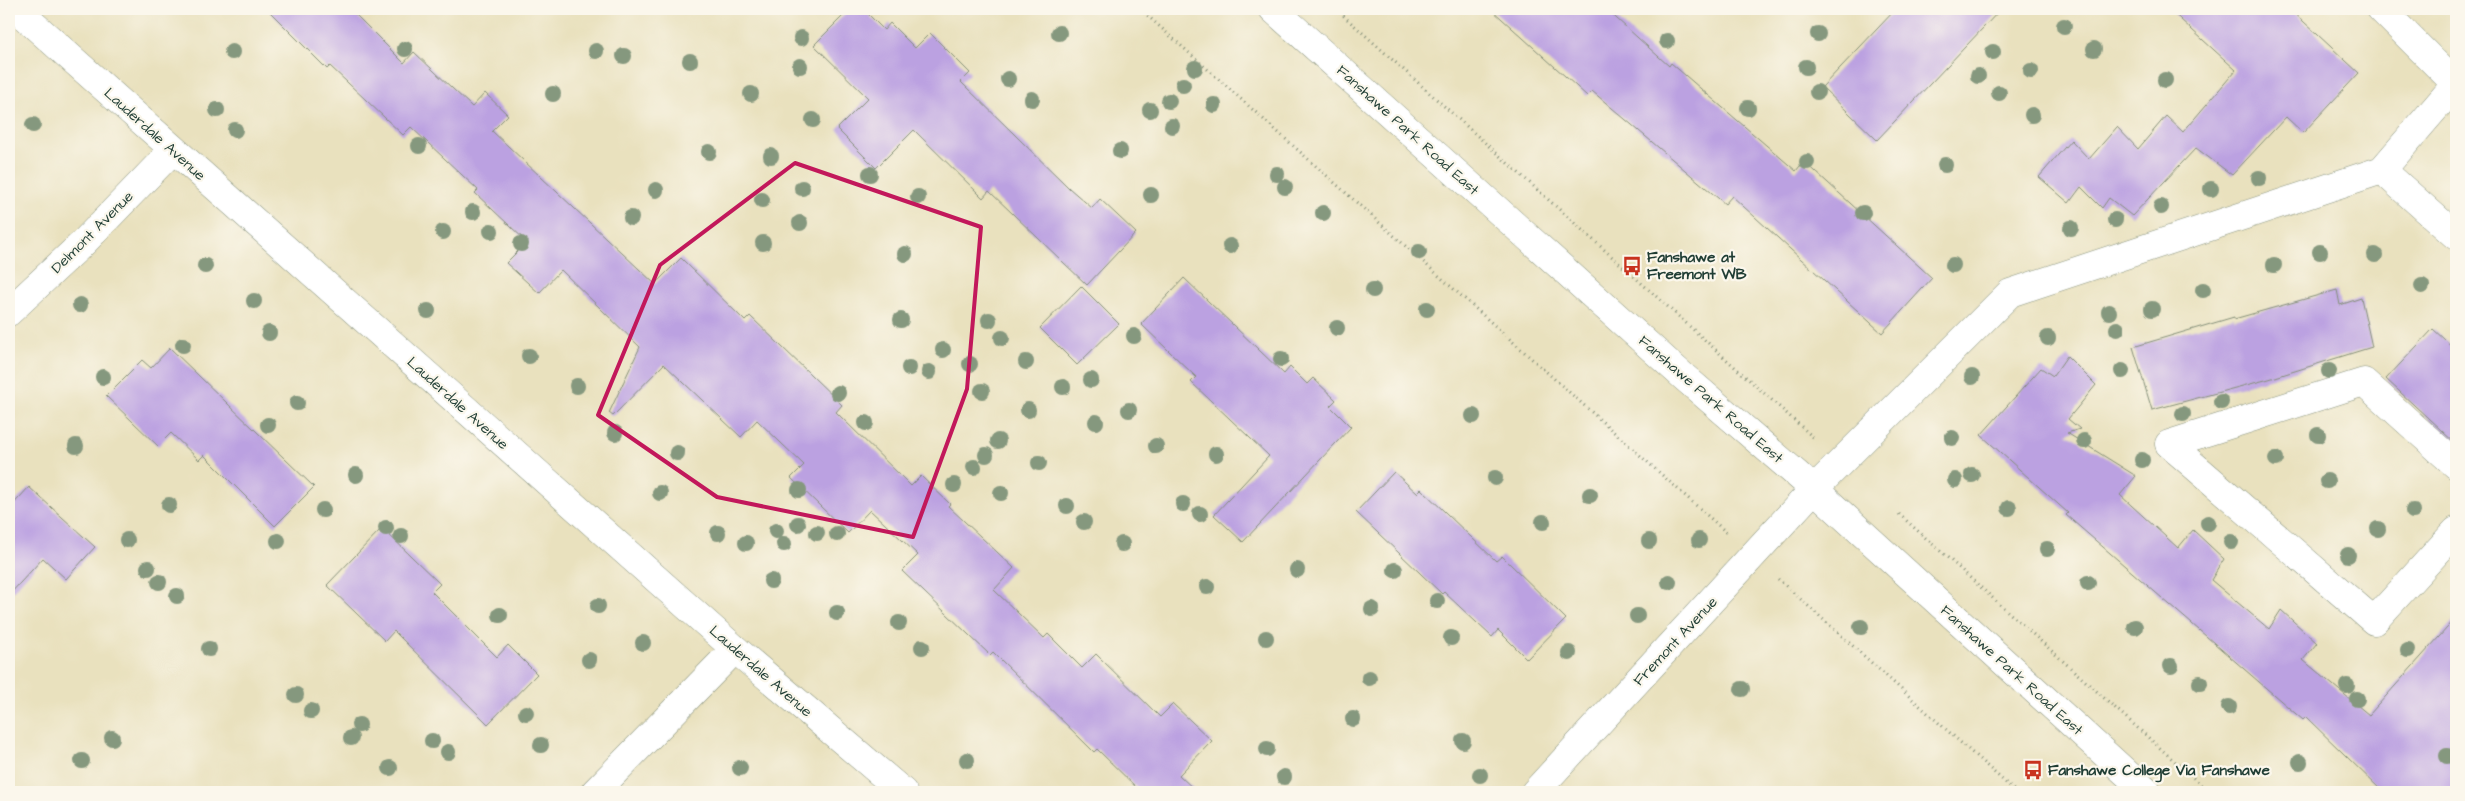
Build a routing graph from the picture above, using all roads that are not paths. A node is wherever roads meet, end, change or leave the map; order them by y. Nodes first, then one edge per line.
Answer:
1 (16, 9) edge
2 (1273, 9) edge
3 (2381, 9) edge
4 (2456, 84) edge
5 (173, 150) junction
6 (2382, 170) junction
7 (2456, 236) edge
8 (9, 312) edge
9 (2456, 464) edge
10 (1814, 489) junction
11 (2456, 531) edge
12 (735, 649) junction
13 (595, 792) edge
14 (903, 792) edge
15 (1535, 792) edge
16 (2147, 792) edge

1 - 5 street, Lauderdale Avenue
2 - 10 street, Fanshawe Park Road East
3 - 4 street
4 - 6 street
5 - 8 street, Delmont Avenue
5 - 12 street, Lauderdale Avenue
6 - 7 street
6 - 10 street, Fremont Avenue
9 - 11 street
10 - 15 street, Fremont Avenue
10 - 16 street, Fanshawe Park Road East
12 - 13 street
12 - 14 street, Lauderdale Avenue

